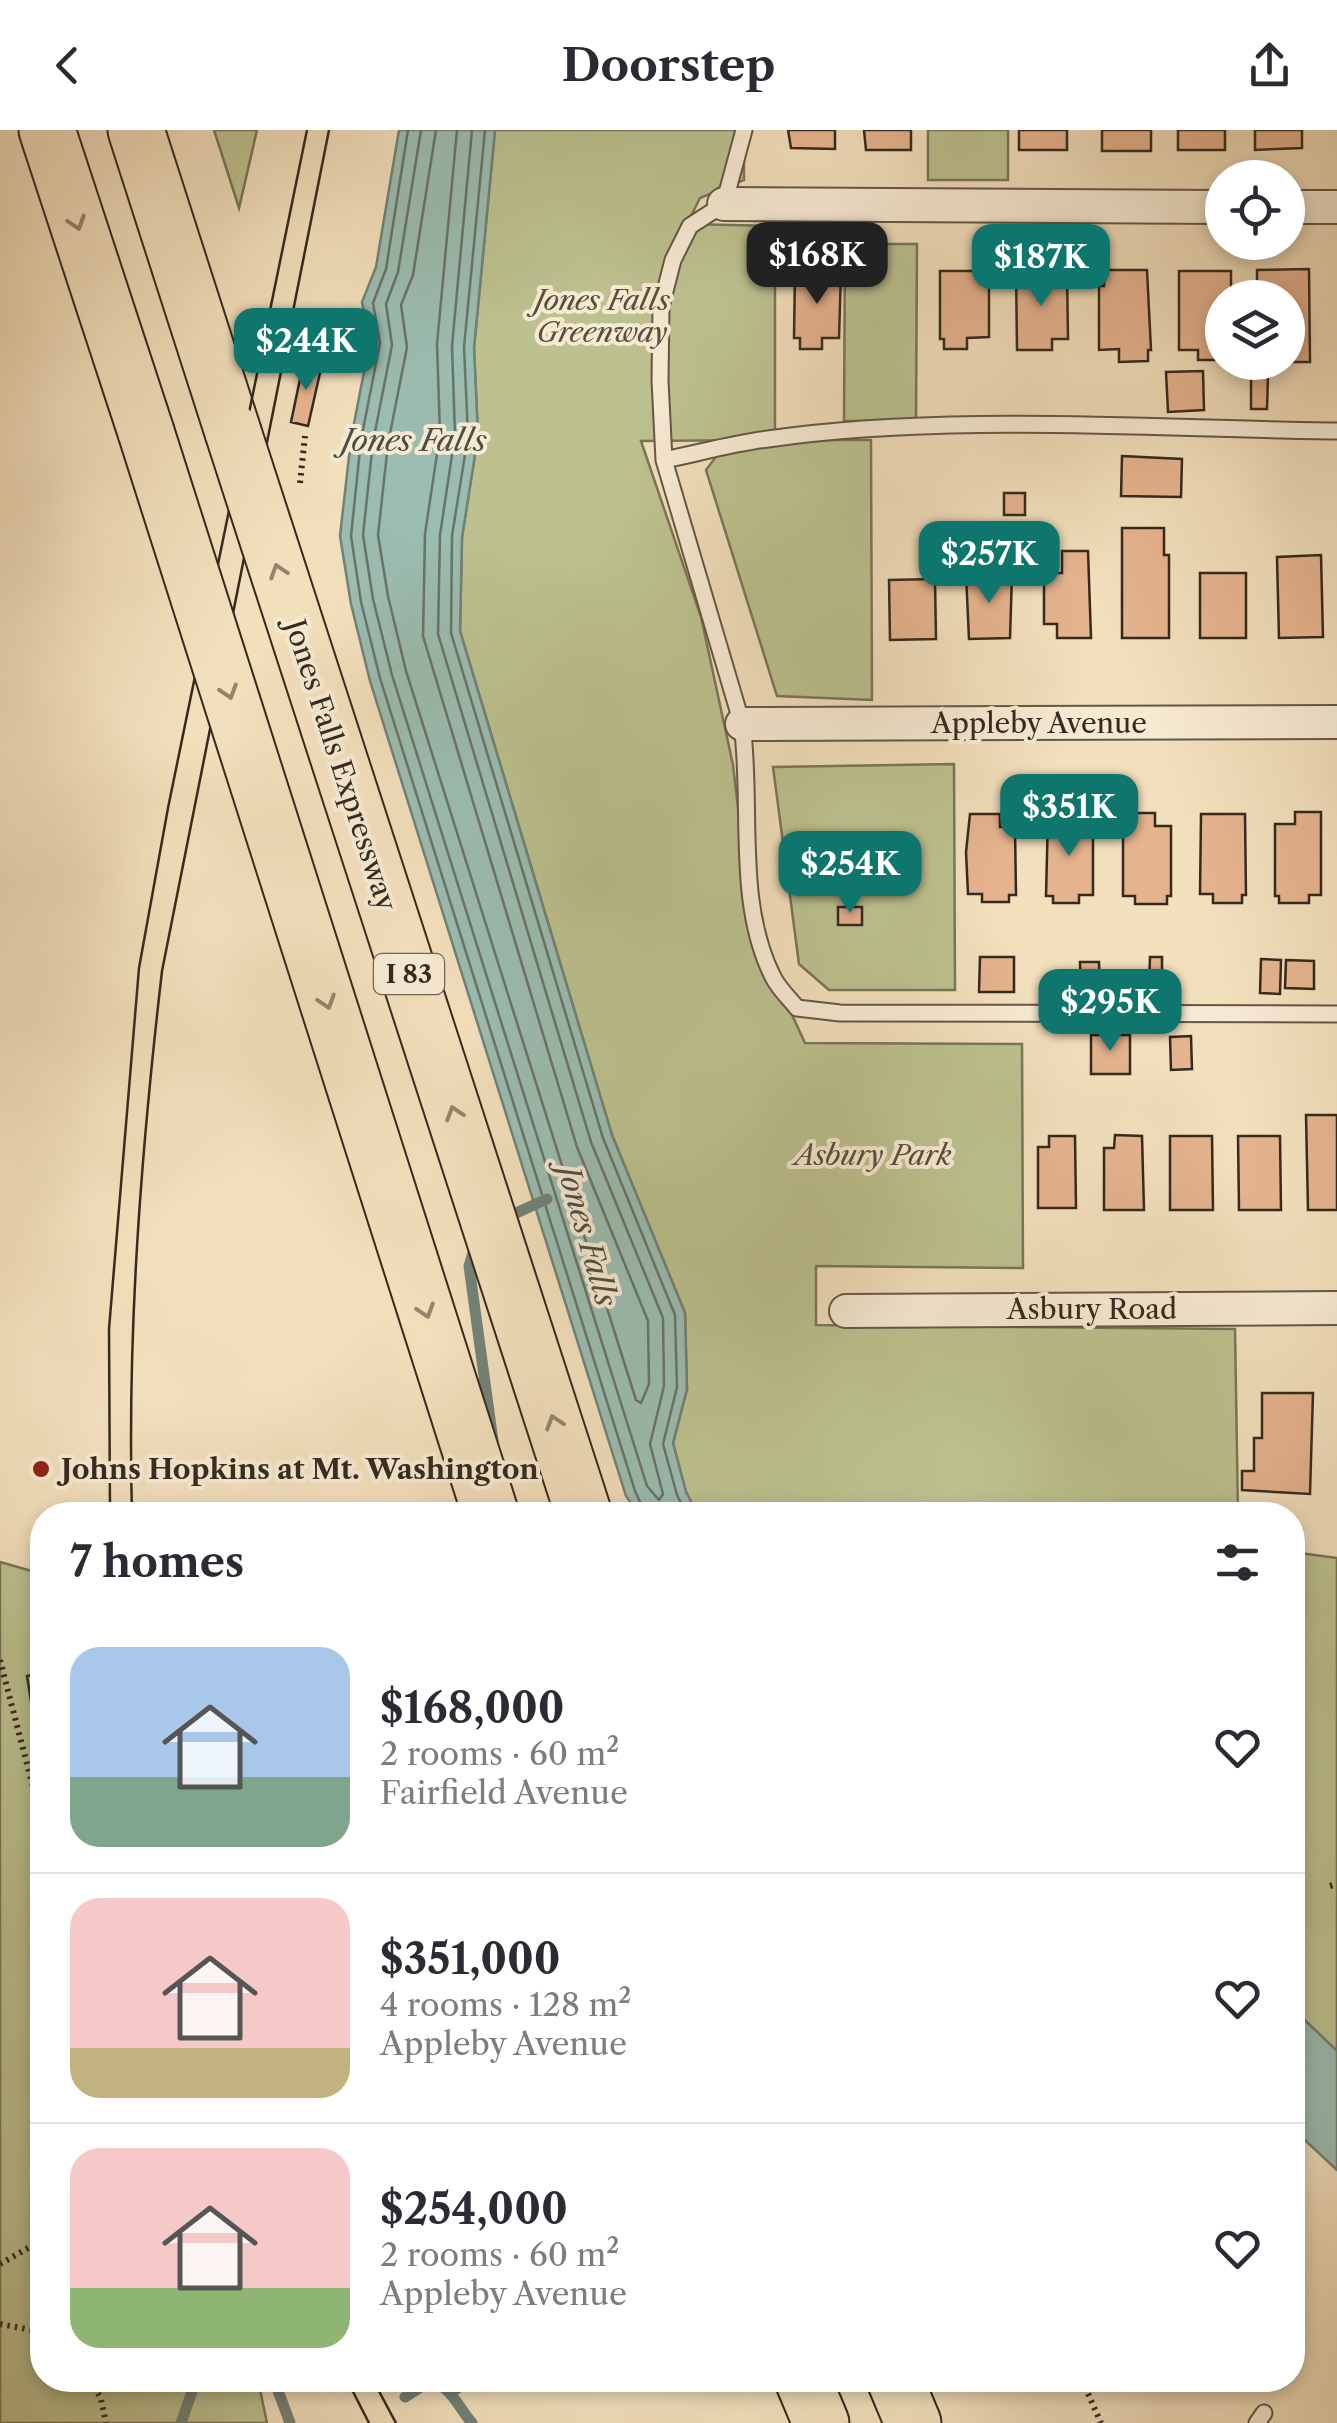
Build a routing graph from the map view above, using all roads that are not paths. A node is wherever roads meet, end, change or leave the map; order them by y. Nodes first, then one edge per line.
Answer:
1 (47, 130) edge
2 (136, 130) edge
3 (744, 130) edge
4 (724, 204) junction
5 (1205, 206) edge
6 (1305, 207) edge
7 (1337, 207) edge
8 (1337, 431) edge
9 (664, 460) junction
10 (1337, 722) edge
11 (742, 724) junction
12 (1337, 1014) edge
13 (1337, 1308) edge
14 (846, 1311) dead end
15 (487, 1502) edge
16 (580, 1502) edge
17 (809, 2392) edge
18 (900, 2392) edge
19 (821, 2423) edge
20 (914, 2423) edge

1 -> 15 highway, bridge
16 -> 2 highway, Jones Falls Expressway / I 83, bridge
3 - 4 lane
4 - 5 street
4 - 9 lane
6 - 7 street
8 - 9 lane
9 - 11 lane
10 - 11 street, Appleby Avenue
11 - 12 lane
13 - 14 street, Asbury Road
17 - 19 highway
18 - 20 highway

